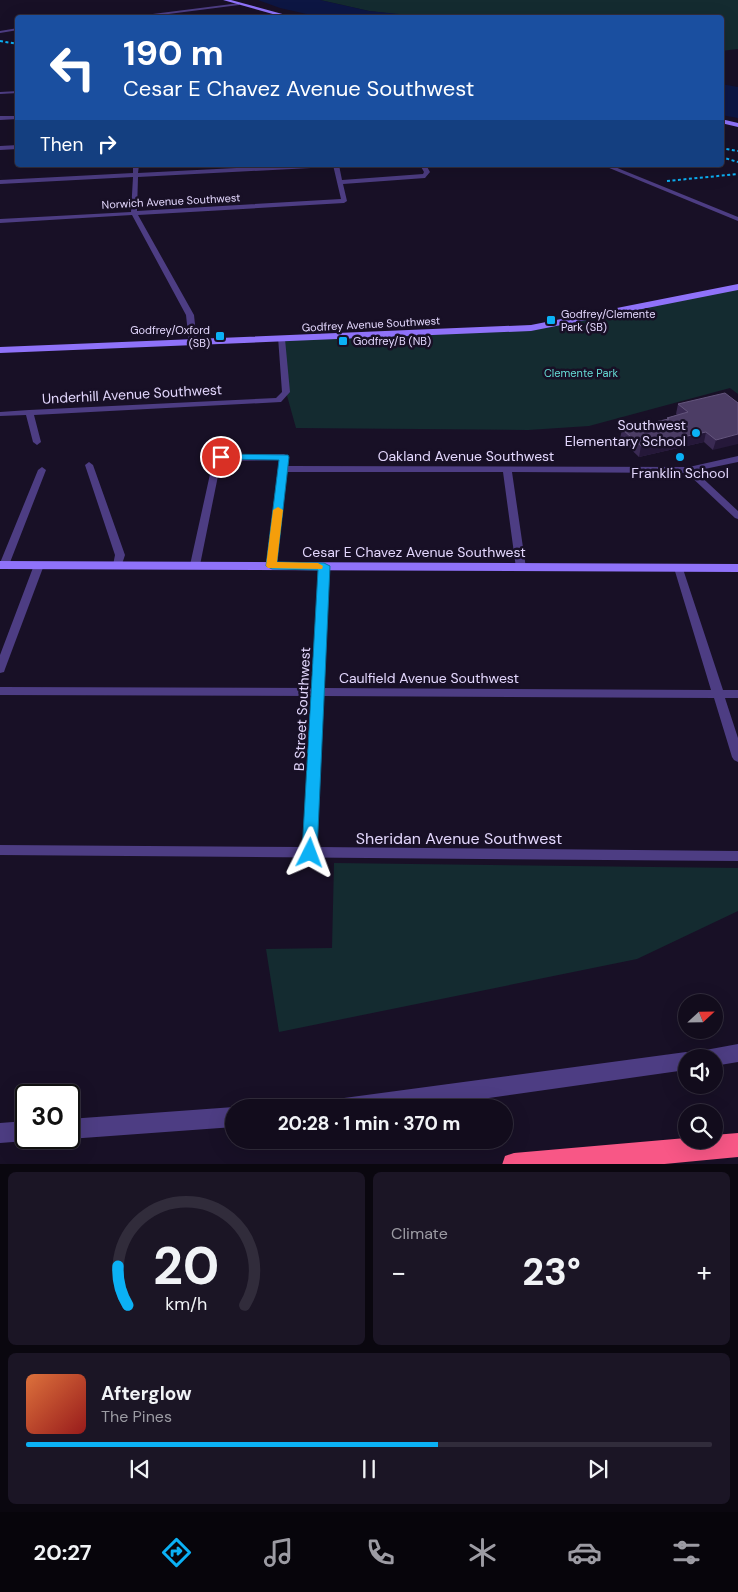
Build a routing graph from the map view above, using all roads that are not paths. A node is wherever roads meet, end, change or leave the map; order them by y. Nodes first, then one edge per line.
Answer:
1 (225, 0) edge
2 (239, 4) junction
3 (148, 15) edge
4 (283, 15) edge
5 (15, 30) edge
6 (0, 32) edge
7 (15, 92) edge
8 (0, 93) edge
9 (15, 117) edge
10 (0, 118) edge
11 (724, 122) edge
12 (738, 125) edge
13 (15, 147) edge
14 (0, 148) edge
15 (136, 167) edge
16 (291, 167) edge
17 (337, 167) edge
18 (424, 167) edge
19 (610, 167) edge
20 (136, 175) junction
21 (0, 182) edge
22 (341, 182) junction
23 (134, 213) junction
24 (738, 219) edge
25 (0, 221) edge
26 (738, 287) edge
27 (281, 340) junction
28 (193, 343) junction
29 (0, 350) edge
30 (29, 412) junction
31 (0, 414) edge
32 (37, 442) dead end
33 (738, 459) edge
34 (89, 465) dead end
35 (283, 469) junction
36 (42, 470) dead end
37 (689, 470) junction
38 (507, 471) junction
39 (738, 516) edge
40 (2, 565) edge
41 (39, 565) junction
42 (118, 565) junction
43 (195, 565) junction
44 (272, 566) junction
45 (324, 566) junction
46 (521, 568) junction
47 (679, 568) junction
48 (738, 568) edge
49 (0, 669) edge
50 (0, 691) edge
51 (318, 693) junction
52 (719, 694) junction
53 (738, 694) edge
54 (738, 756) edge
55 (0, 850) edge
56 (310, 853) junction
57 (738, 856) edge
58 (738, 1053) edge
59 (723, 1055) edge
60 (678, 1062) edge
61 (409, 1099) edge
62 (225, 1118) edge
63 (80, 1128) edge
64 (15, 1131) edge
65 (0, 1132) edge
66 (738, 1145) edge
67 (514, 1164) edge

1 - 2 main road
2 - 3 street
2 - 4 main road
5 - 6 street
7 - 8 street
9 - 10 street
11 - 12 main road
13 - 14 street
15 - 20 street
16 - 20 street
17 - 22 street
18 - 22 street
19 - 24 street
20 - 21 street
20 - 23 street
22 - 23 street, Norwich Avenue Southwest
23 - 25 street, Norwich Avenue Southwest
23 - 28 street
26 - 27 main road, Godfrey Avenue Southwest
27 - 28 main road, Godfrey Avenue Southwest
27 - 30 street, Underhill Avenue Southwest
28 - 29 main road, Godfrey Avenue Southwest
30 - 31 street, Underhill Avenue Southwest
30 - 32 street
33 - 37 street, Oakland Avenue Southwest
34 - 42 street
35 - 38 street, Oakland Avenue Southwest
35 - 43 street
35 - 44 street
36 - 40 street
37 - 38 street, Oakland Avenue Southwest
37 - 39 street
38 - 46 street
40 - 41 main road, Cesar E Chavez Avenue Southwest
41 - 42 main road, Cesar E Chavez Avenue Southwest
41 - 49 street
42 - 43 main road, Cesar E Chavez Avenue Southwest
43 - 44 main road, Cesar E Chavez Avenue Southwest
44 - 45 main road, Cesar E Chavez Avenue Southwest
45 - 46 main road, Cesar E Chavez Avenue Southwest
45 - 51 street, B Street Southwest
46 - 47 main road, Cesar E Chavez Avenue Southwest
47 - 48 main road, Cesar E Chavez Avenue Southwest
47 - 52 street
50 - 51 street, Caulfield Avenue Southwest
51 - 52 street, Caulfield Avenue Southwest
51 - 56 street, B Street Southwest
52 - 53 street, Caulfield Avenue Southwest
52 - 54 street
55 - 56 street, Sheridan Avenue Southwest
56 - 57 street, Sheridan Avenue Southwest
58 - 59 street
60 - 61 street
62 - 63 street
64 - 65 street
66 - 67 highway

